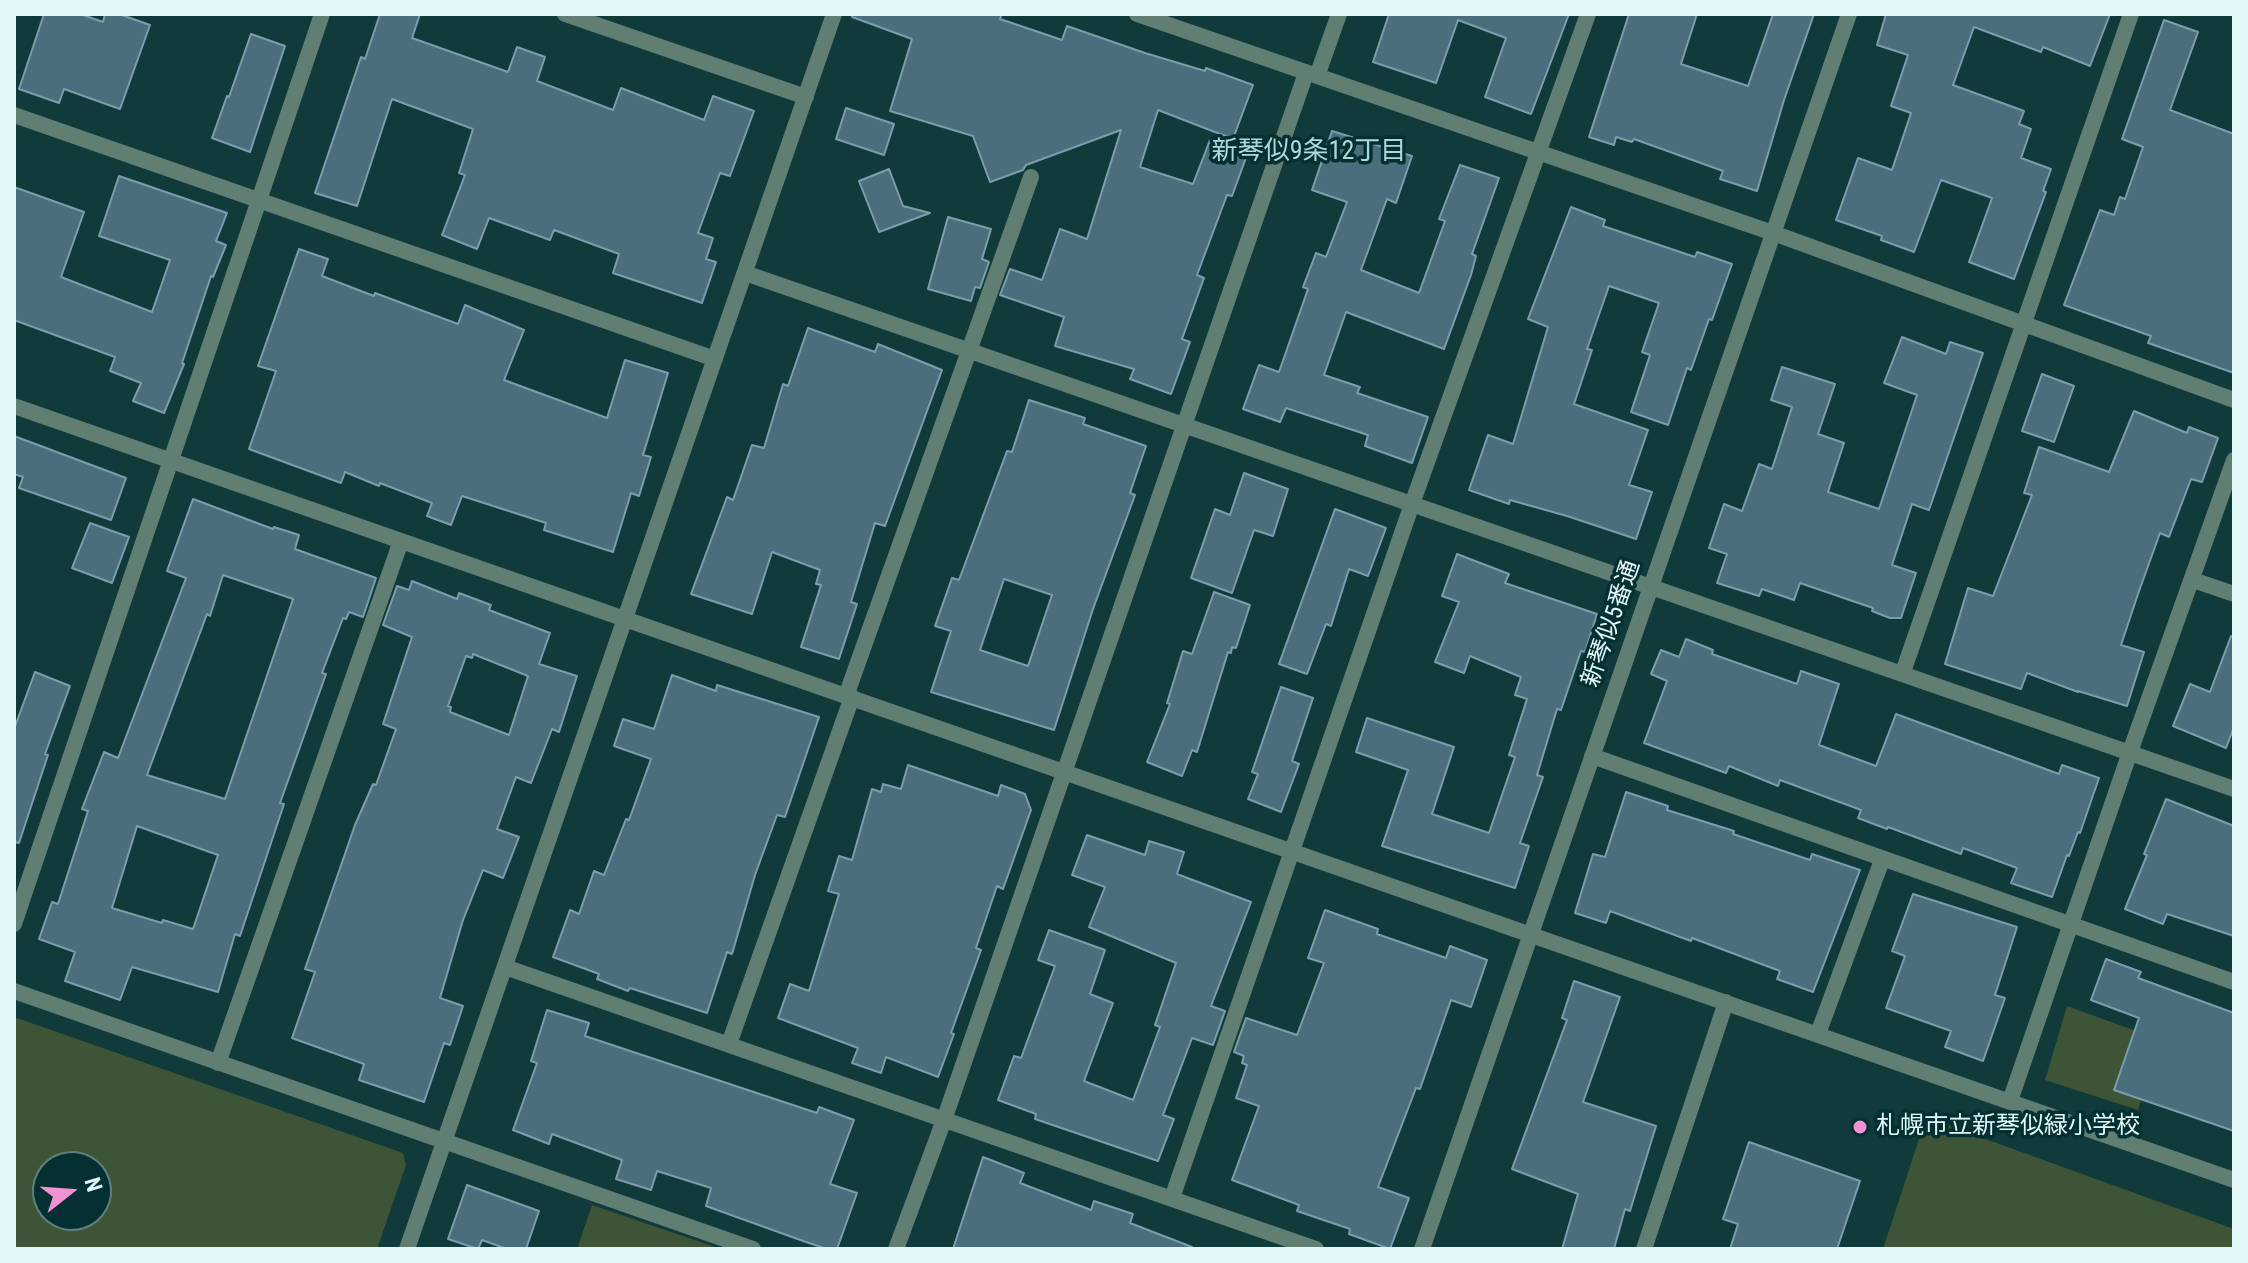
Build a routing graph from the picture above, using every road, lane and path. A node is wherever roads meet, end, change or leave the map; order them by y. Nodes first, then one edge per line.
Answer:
1 (322, 14) edge
2 (567, 14) edge
3 (834, 14) edge
4 (1137, 14) edge
5 (1339, 14) edge
6 (1588, 14) edge
7 (1849, 14) edge
8 (2131, 14) edge
9 (1312, 75) junction
10 (806, 97) junction
11 (14, 115) edge
12 (1539, 155) junction
13 (1031, 177) dead end
14 (259, 200) junction
15 (1773, 233) junction
16 (745, 273) junction
17 (2023, 324) junction
18 (971, 350) junction
19 (715, 359) junction
20 (2234, 400) edge
21 (14, 406) edge
22 (1185, 424) junction
23 (2234, 460) edge
24 (171, 461) junction
25 (1412, 504) junction
26 (401, 541) junction
27 (2193, 580) junction
28 (1651, 585) junction
29 (2234, 594) edge
30 (626, 619) junction
31 (1903, 672) junction
32 (849, 696) junction
33 (2130, 752) junction
34 (1592, 756) junction
35 (1065, 772) junction
36 (2234, 789) edge
37 (1294, 851) junction
38 (1882, 860) junction
39 (14, 924) edge
40 (2071, 925) junction
41 (1531, 933) junction
42 (505, 967) junction
43 (2234, 982) edge
44 (14, 991) edge
45 (1726, 1002) junction
46 (1818, 1034) junction
47 (729, 1044) junction
48 (218, 1063) junction
49 (2010, 1101) junction
50 (944, 1120) junction
51 (445, 1141) junction
52 (2234, 1180) edge
53 (1172, 1198) junction
54 (407, 1249) edge
55 (753, 1249) edge
56 (896, 1249) edge
57 (1316, 1249) edge
58 (1422, 1249) edge
59 (1644, 1249) edge

1 - 14 street
2 - 10 street
3 - 10 street
4 - 9 street
5 - 9 street
6 - 12 street
7 - 15 street, 新琴似5番通
8 - 17 street
9 - 12 street
9 - 22 street
10 - 16 street
11 - 14 street
12 - 15 street
12 - 25 street
13 - 18 street
14 - 19 street
14 - 24 street
15 - 17 street
15 - 28 street, 新琴似5番通
16 - 18 street
16 - 19 street
17 - 20 street
17 - 31 street
18 - 22 street
18 - 32 street
19 - 30 street
21 - 24 street
22 - 25 street
22 - 35 street
23 - 27 street
24 - 26 street
24 - 39 street
25 - 28 street
25 - 37 street
26 - 30 street
26 - 48 street
27 - 29 street
27 - 33 street
28 - 31 street
28 - 34 street, 新琴似5番通
30 - 32 street
30 - 42 street
31 - 33 street
32 - 35 street
32 - 47 street
33 - 36 street
33 - 40 street
34 - 38 street
34 - 41 street, 新琴似5番通
35 - 37 street
35 - 50 street
37 - 41 street
37 - 53 street
38 - 40 street
38 - 46 street
40 - 43 street
40 - 49 street
41 - 45 street
41 - 58 street, 新琴似5番通
42 - 47 street
42 - 51 street
44 - 48 street
45 - 46 street
45 - 59 street
46 - 49 street
47 - 50 street
48 - 51 street
49 - 52 street
50 - 53 street
50 - 56 street
51 - 54 street
51 - 55 street
53 - 57 street

